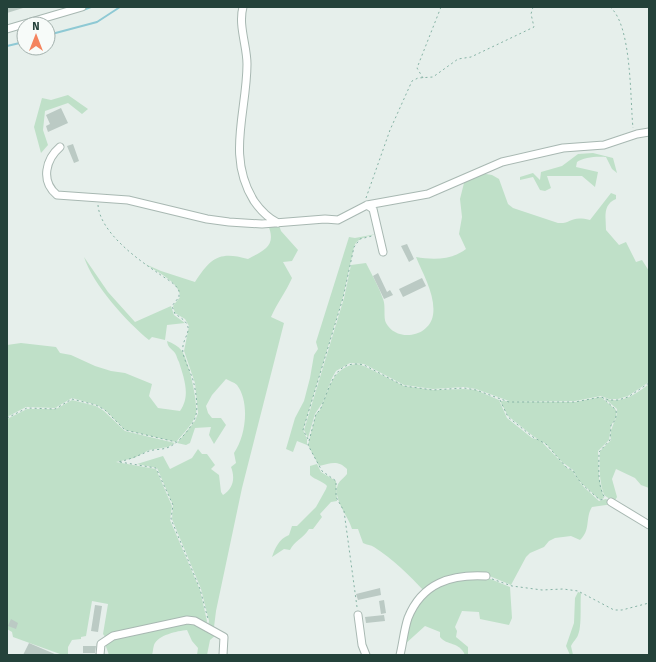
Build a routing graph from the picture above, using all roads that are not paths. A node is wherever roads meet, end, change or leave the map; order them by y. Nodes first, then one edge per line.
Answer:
1 (82, 7) edge
2 (243, 7) edge
3 (7, 29) edge
4 (649, 132) edge
5 (60, 146) dead end
6 (367, 205) junction
7 (279, 224) junction
8 (383, 252) dead end
9 (608, 500) road end
10 (649, 525) edge
11 (486, 576) road end
12 (358, 615) road end
13 (100, 655) edge
14 (223, 655) edge
15 (366, 655) edge
16 (400, 655) edge

1 - 3 street
2 - 7 street
4 - 6 street
5 - 7 street
6 - 7 street
6 - 8 street
9 - 10 street
11 - 16 street
12 - 15 street
13 - 14 street

